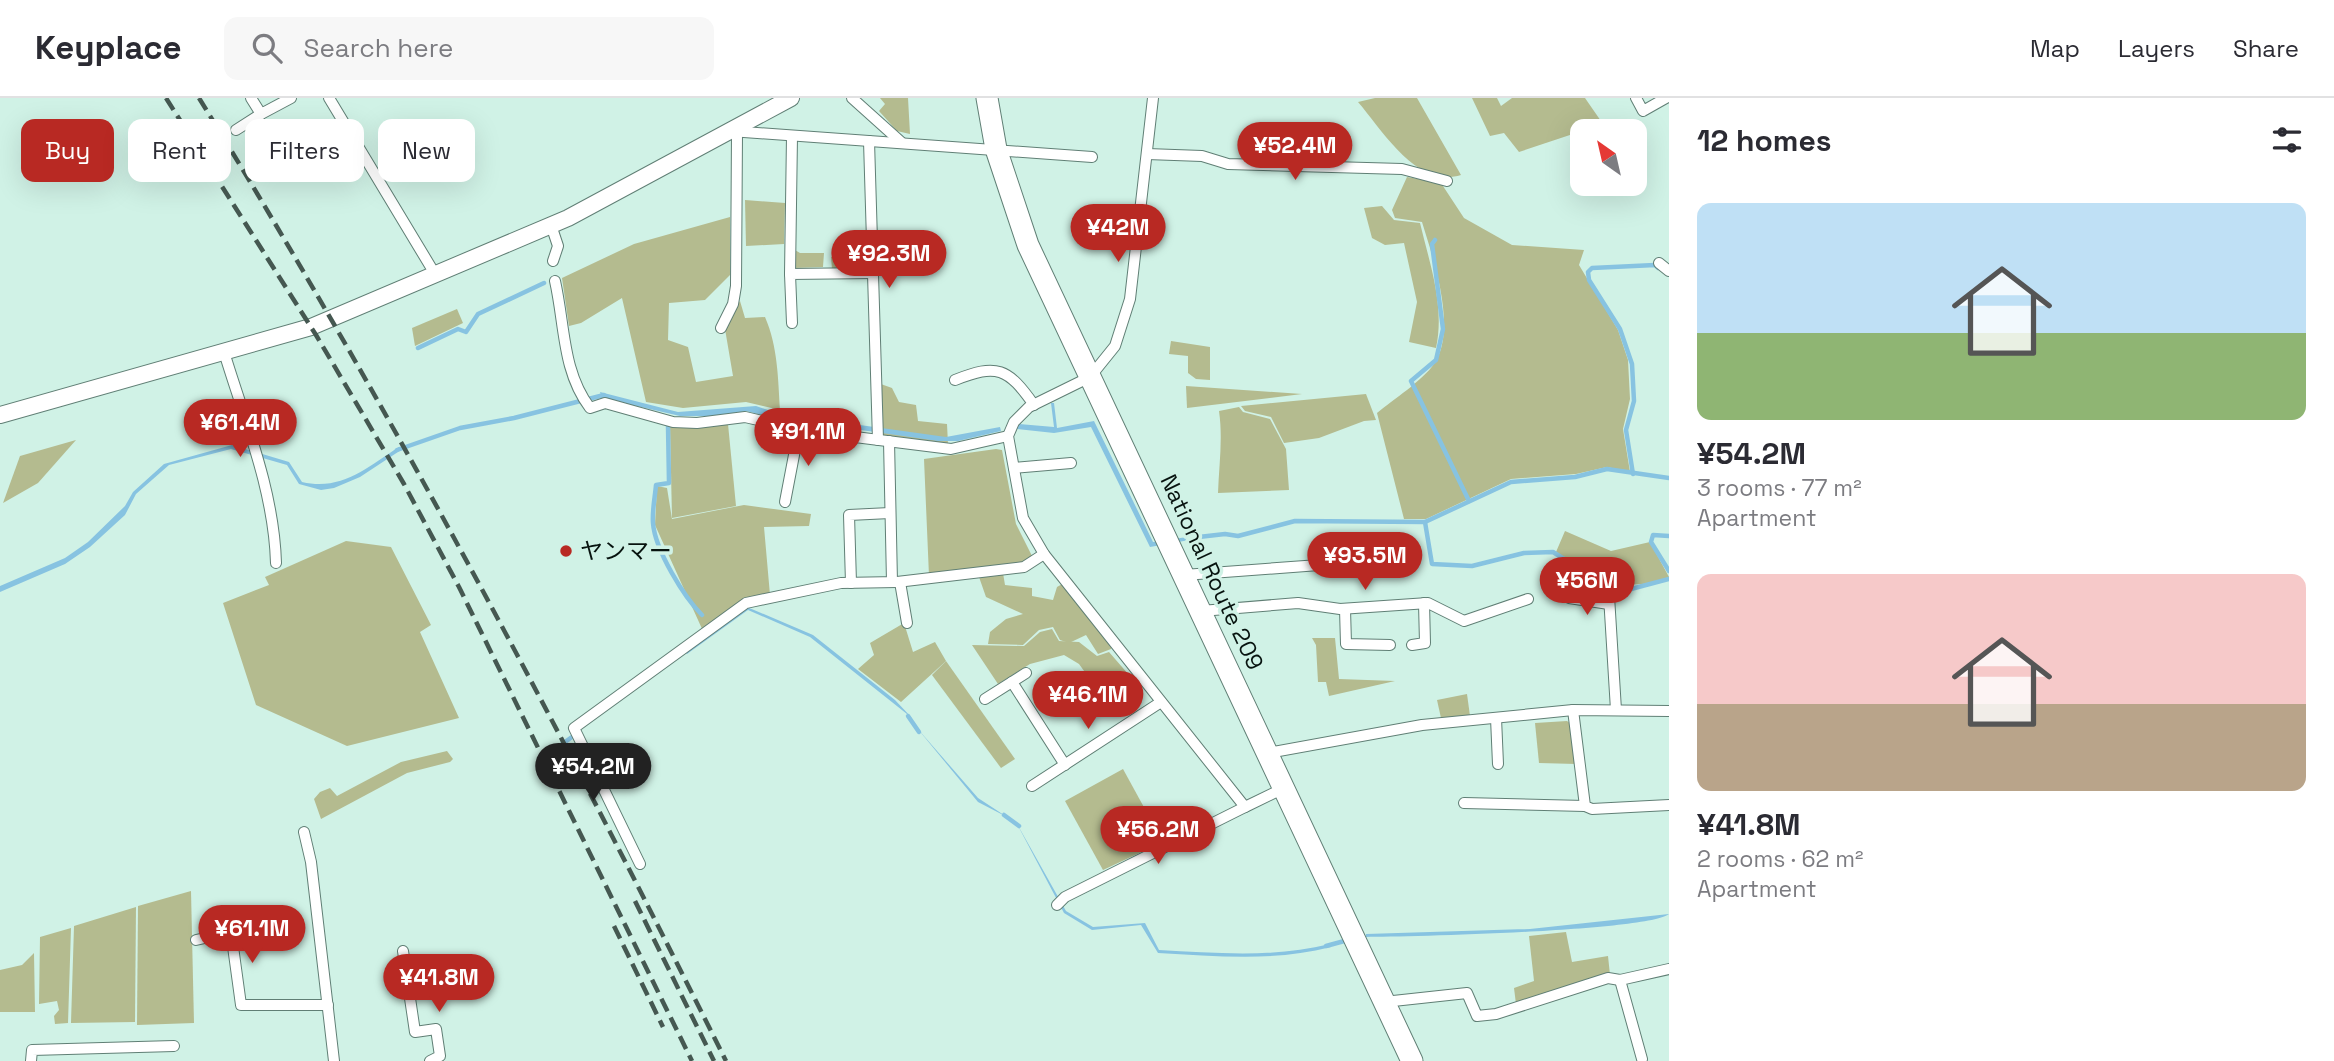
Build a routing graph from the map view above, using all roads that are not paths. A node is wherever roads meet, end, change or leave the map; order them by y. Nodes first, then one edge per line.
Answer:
1 (251, 98) edge
2 (291, 98) edge
3 (329, 98) edge
4 (791, 98) edge
5 (852, 98) edge
6 (986, 98) edge
7 (1153, 98) edge
8 (1636, 98) edge
9 (1666, 98) edge
10 (261, 114) junction
11 (236, 130) dead end
12 (733, 132) junction
13 (792, 136) junction
14 (869, 141) junction
15 (901, 142) junction
16 (996, 149) junction
17 (1147, 154) junction
18 (1092, 158) dead end
19 (1447, 181) dead end
20 (551, 225) junction
21 (553, 261) dead end
22 (1659, 263) dead end
23 (1669, 271) edge
24 (873, 273) junction
25 (435, 274) junction
26 (790, 274) junction
27 (555, 281) dead end
28 (792, 323) dead end
29 (720, 328) dead end
30 (224, 352) junction
31 (1090, 377) junction
32 (955, 380) dead end
33 (1034, 405) junction
34 (0, 415) edge
35 (799, 429) junction
36 (1008, 436) junction
37 (884, 441) junction
38 (1071, 463) dead end
39 (1014, 468) junction
40 (785, 502) dead end
41 (890, 513) junction
42 (1044, 555) junction
43 (276, 563) dead end
44 (1319, 565) dead end
45 (1184, 575) junction
46 (896, 582) junction
47 (851, 583) junction
48 (1528, 598) dead end
49 (1569, 598) dead end
50 (1424, 603) junction
51 (1345, 609) junction
52 (1201, 611) junction
53 (907, 623) dead end
54 (1390, 645) dead end
55 (1412, 645) dead end
56 (1026, 673) dead end
57 (1012, 682) junction
58 (985, 699) dead end
59 (1161, 702) junction
60 (1573, 710) junction
61 (1616, 710) junction
62 (1669, 711) edge
63 (1496, 718) junction
64 (1268, 753) junction
65 (1498, 764) dead end
66 (1065, 765) junction
67 (1032, 786) dead end
68 (1284, 788) junction
69 (1464, 803) dead end
70 (1669, 805) edge
71 (1586, 806) junction
72 (1245, 807) junction
73 (304, 832) dead end
74 (640, 864) dead end
75 (1057, 905) dead end
76 (196, 940) dead end
77 (403, 951) dead end
78 (1669, 969) edge
79 (1620, 981) junction
80 (1384, 1002) junction
81 (328, 1005) junction
82 (174, 1046) dead end
83 (1641, 1060) edge
84 (32, 1061) edge
85 (334, 1061) edge
86 (430, 1061) edge
87 (1412, 1061) edge

1 - 10 street
2 - 10 street
3 - 25 street
4 - 12 street
5 - 15 street
6 - 16 highway, National Route 209
7 - 17 street
8 - 9 street
10 - 11 street
12 - 13 street
12 - 20 street
12 - 29 street
13 - 14 street
13 - 26 street
14 - 15 street
14 - 24 street
15 - 16 street
16 - 18 street
16 - 31 highway, National Route 209
17 - 19 street
17 - 31 street
20 - 21 street
20 - 25 street
22 - 23 street
24 - 26 street
24 - 37 street
25 - 30 street
26 - 28 street
27 - 35 street
30 - 34 street
30 - 43 street
31 - 33 street
31 - 45 highway, National Route 209
32 - 33 street
33 - 36 street
35 - 37 street
35 - 40 street
36 - 37 street
36 - 39 street
37 - 41 street
38 - 39 street
39 - 42 street
41 - 46 street
41 - 47 street
42 - 46 street
42 - 59 street
44 - 45 street
45 - 52 highway, National Route 209
46 - 47 street
46 - 53 street
47 - 74 street
48 - 50 street
49 - 61 street
50 - 51 street
50 - 55 street
51 - 52 street
51 - 54 street
52 - 64 highway, National Route 209
56 - 57 street
57 - 58 street
57 - 66 street
59 - 66 street
59 - 72 street
60 - 61 street
60 - 63 street
60 - 71 street
61 - 62 street
63 - 64 street
63 - 65 street
64 - 68 highway, National Route 209
66 - 67 street
68 - 72 street
68 - 80 highway, National Route 209
69 - 71 street
70 - 71 street
72 - 75 street
73 - 81 street
76 - 81 street
77 - 86 street
78 - 79 street
79 - 80 street
79 - 83 street
80 - 87 highway, National Route 209
81 - 85 street
82 - 84 street

